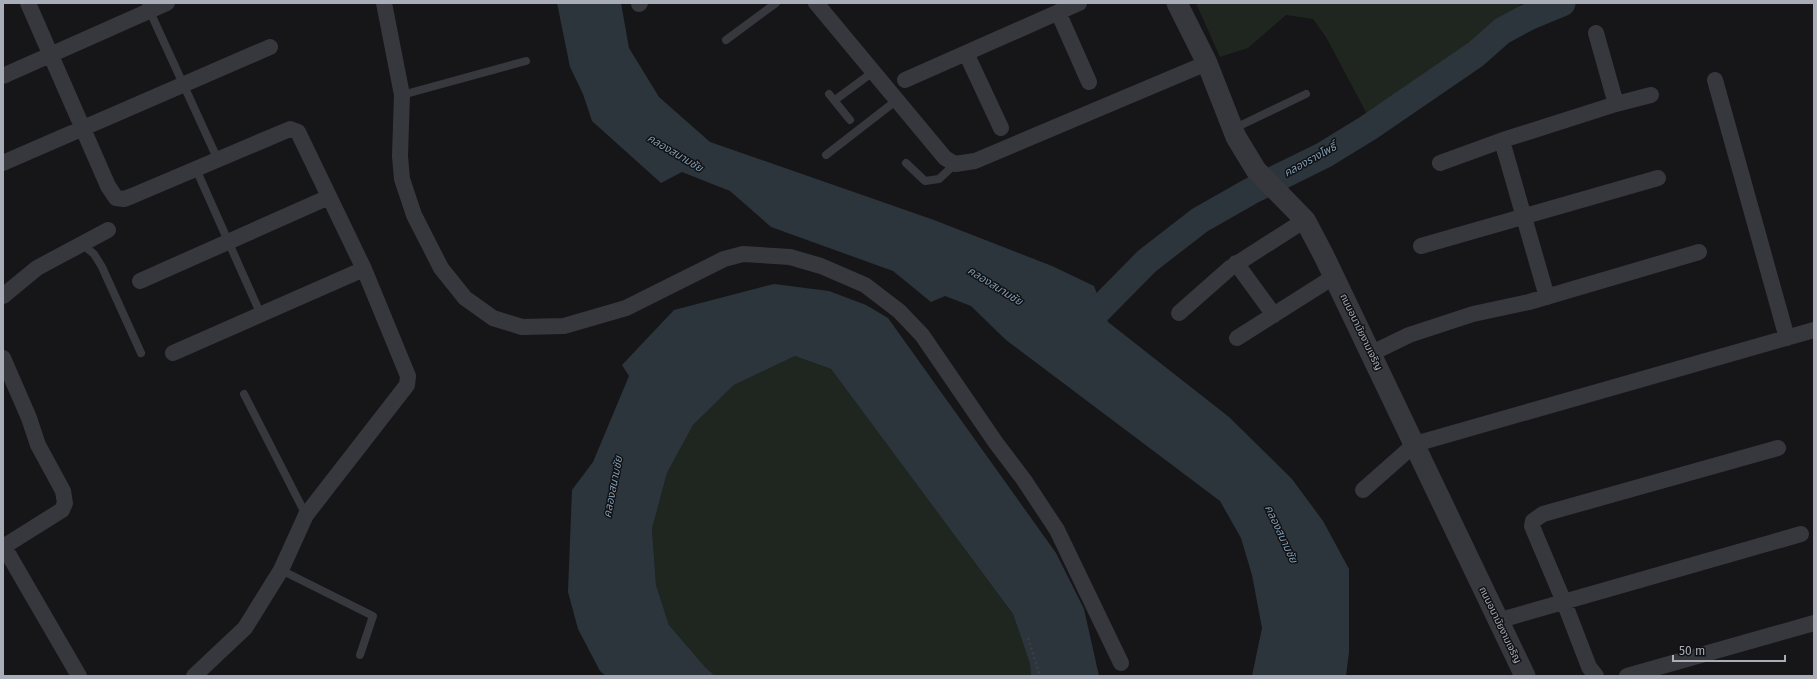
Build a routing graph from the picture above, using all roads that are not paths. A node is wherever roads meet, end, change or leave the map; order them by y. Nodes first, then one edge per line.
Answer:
1 (28, 3) edge
2 (167, 3) edge
3 (384, 3) edge
4 (776, 3) edge
5 (816, 3) edge
6 (1079, 3) edge
7 (1177, 3) edge
8 (148, 7) edge
9 (1058, 12) junction
10 (1596, 33) dead end
11 (726, 40) dead end
12 (270, 47) dead end
13 (966, 53) junction
14 (51, 55) junction
15 (526, 61) dead end
16 (1207, 63) junction
17 (873, 72) junction
18 (3, 76) edge
19 (905, 80) dead end
20 (1715, 80) dead end
21 (1089, 82) dead end
22 (183, 84) junction
23 (829, 94) dead end
24 (1306, 94) dead end
25 (402, 95) junction
26 (1651, 95) dead end
27 (835, 100) junction
28 (897, 100) junction
29 (1616, 104) junction
30 (850, 120) dead end
31 (82, 128) junction
32 (1001, 128) dead end
33 (1232, 129) junction
34 (1502, 141) junction
35 (826, 155) dead end
36 (218, 160) junction
37 (1440, 162) dead end
38 (3, 163) edge
39 (906, 163) dead end
40 (955, 164) junction
41 (196, 169) junction
42 (1658, 178) dead end
43 (329, 197) junction
44 (1525, 216) junction
45 (1305, 220) junction
46 (108, 230) dead end
47 (228, 242) junction
48 (82, 244) junction
49 (1421, 246) dead end
50 (1699, 252) dead end
51 (1236, 263) junction
52 (364, 269) junction
53 (1334, 276) junction
54 (140, 281) dead end
55 (3, 296) edge
56 (1547, 297) junction
57 (1179, 313) dead end
58 (261, 315) junction
59 (1274, 315) junction
60 (1814, 330) edge
61 (1237, 338) dead end
62 (1787, 338) junction
63 (141, 353) dead end
64 (173, 353) dead end
65 (1372, 353) junction
66 (3, 358) edge
67 (244, 394) dead end
68 (1416, 444) junction
69 (1778, 448) dead end
70 (1363, 490) dead end
71 (306, 515) junction
72 (1801, 534) dead end
73 (3, 546) edge
74 (280, 570) junction
75 (1564, 602) junction
76 (1497, 621) junction
77 (1814, 623) edge
78 (360, 656) dead end
79 (1121, 663) dead end
80 (79, 676) edge
81 (194, 676) edge
82 (1525, 676) edge
83 (1596, 676) edge
84 (1627, 676) edge

1 - 14 street
2 - 8 street
3 - 25 street
4 - 11 lane
5 - 17 street
6 - 9 street
7 - 16 street, ถนนอนามัยงามเจริญ
8 - 14 street
8 - 22 lane
9 - 13 street
9 - 21 street
10 - 29 street
12 - 22 street
13 - 19 street
13 - 32 street
14 - 18 street
14 - 31 street
15 - 25 lane
16 - 33 street, ถนนอนามัยงามเจริญ
16 - 40 street
17 - 27 lane
17 - 28 street
20 - 62 street
22 - 31 street
22 - 36 lane
23 - 27 lane
24 - 33 lane
25 - 79 street
26 - 29 street
27 - 30 lane
28 - 35 lane
28 - 40 street
29 - 34 street
31 - 38 street
31 - 41 street
33 - 45 street, ถนนอนามัยงามเจริญ
34 - 37 street
34 - 44 street
36 - 41 street
36 - 43 street
39 - 40 lane
41 - 47 lane
42 - 44 street
43 - 47 street
43 - 52 street
44 - 49 street
44 - 56 street
45 - 51 street
45 - 53 street, ถนนอนามัยงามเจริญ
46 - 48 street
47 - 54 street
47 - 58 lane
48 - 55 street
48 - 63 lane
50 - 56 street
51 - 57 street
51 - 59 street
52 - 58 street
52 - 71 street
53 - 59 street
53 - 65 street, ถนนอนามัยงามเจริญ
56 - 65 street
58 - 64 street
59 - 61 street
60 - 62 street
62 - 68 street
65 - 68 street, ถนนอนามัยงามเจริญ
66 - 73 street
67 - 71 lane
68 - 70 street
68 - 76 street, ถนนอนามัยงามเจริญ
69 - 75 street
71 - 74 street
72 - 75 street
73 - 80 street
74 - 78 lane
74 - 81 street
75 - 76 street
75 - 83 street
76 - 82 street, ถนนอนามัยงามเจริญ
77 - 84 street

